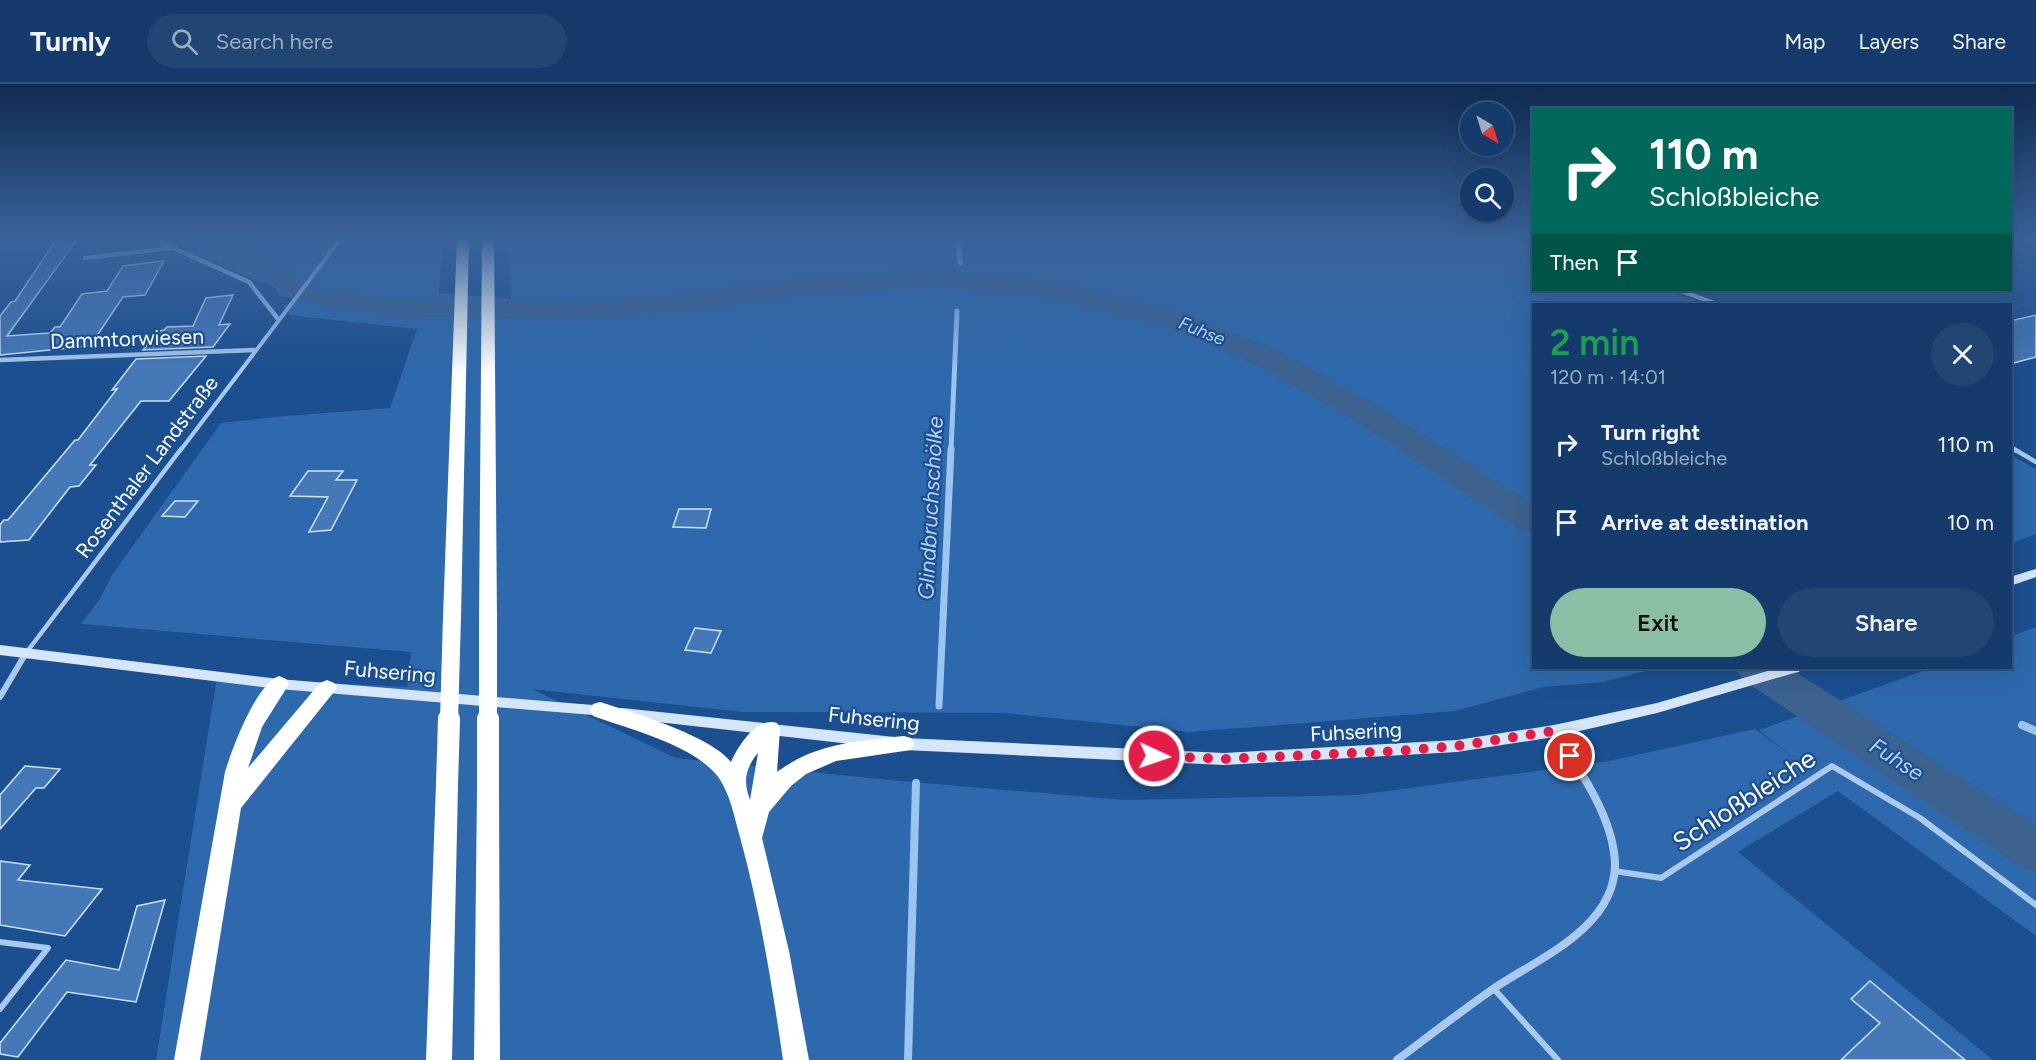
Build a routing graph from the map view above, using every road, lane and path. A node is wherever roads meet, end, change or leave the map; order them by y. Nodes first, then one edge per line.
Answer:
1 (249, 283) edge
2 (308, 283) edge
3 (461, 283) edge
4 (488, 283) edge
5 (1681, 291) edge
6 (1714, 303) edge
7 (278, 319) junction
8 (254, 350) junction
9 (0, 360) edge
10 (2012, 448) edge
11 (2036, 462) edge
12 (2036, 573) edge
13 (2012, 581) edge
14 (0, 650) edge
15 (26, 653) junction
16 (1791, 669) edge
17 (279, 684) junction
18 (327, 688) junction
19 (0, 697) edge
20 (600, 710) junction
21 (770, 729) junction
22 (1554, 731) junction
23 (904, 744) junction
24 (734, 784) junction
25 (232, 803) junction
26 (759, 808) junction
27 (752, 839) junction
28 (1614, 871) junction
29 (2036, 905) edge
30 (0, 942) edge
31 (1494, 989) junction
32 (0, 1009) edge
33 (187, 1060) edge
34 (439, 1060) edge
35 (487, 1060) edge
36 (796, 1060) edge
37 (1397, 1060) edge
38 (1558, 1060) edge

1 - 7 street
2 - 7 lane, Rosenthaler Landstraße
3 - 34 highway, bridge
4 - 35 highway, bridge
5 - 6 lane
7 - 8 lane, Rosenthaler Landstraße
8 - 9 street, Dammtorwiesen
8 - 15 lane, Rosenthaler Landstraße
10 - 11 lane
12 - 13 main road
14 - 15 main road, Fuhsering
15 - 17 main road, Fuhsering
15 - 19 street
16 - 22 main road, Fuhsering
17 - 18 main road, Fuhsering
17 - 25 highway
18 - 20 main road, Fuhsering
18 - 25 highway
20 - 21 main road, Fuhsering
20 - 24 highway
21 - 23 main road, Fuhsering
21 - 24 highway
21 - 26 highway
22 - 23 main road, Fuhsering
22 - 28 street
23 - 26 highway
24 - 27 highway
25 - 33 highway
26 - 27 highway
27 - 36 highway
28 - 29 lane, Schloßbleiche
28 - 31 street
30 - 32 lane
31 - 37 street
31 - 38 lane

